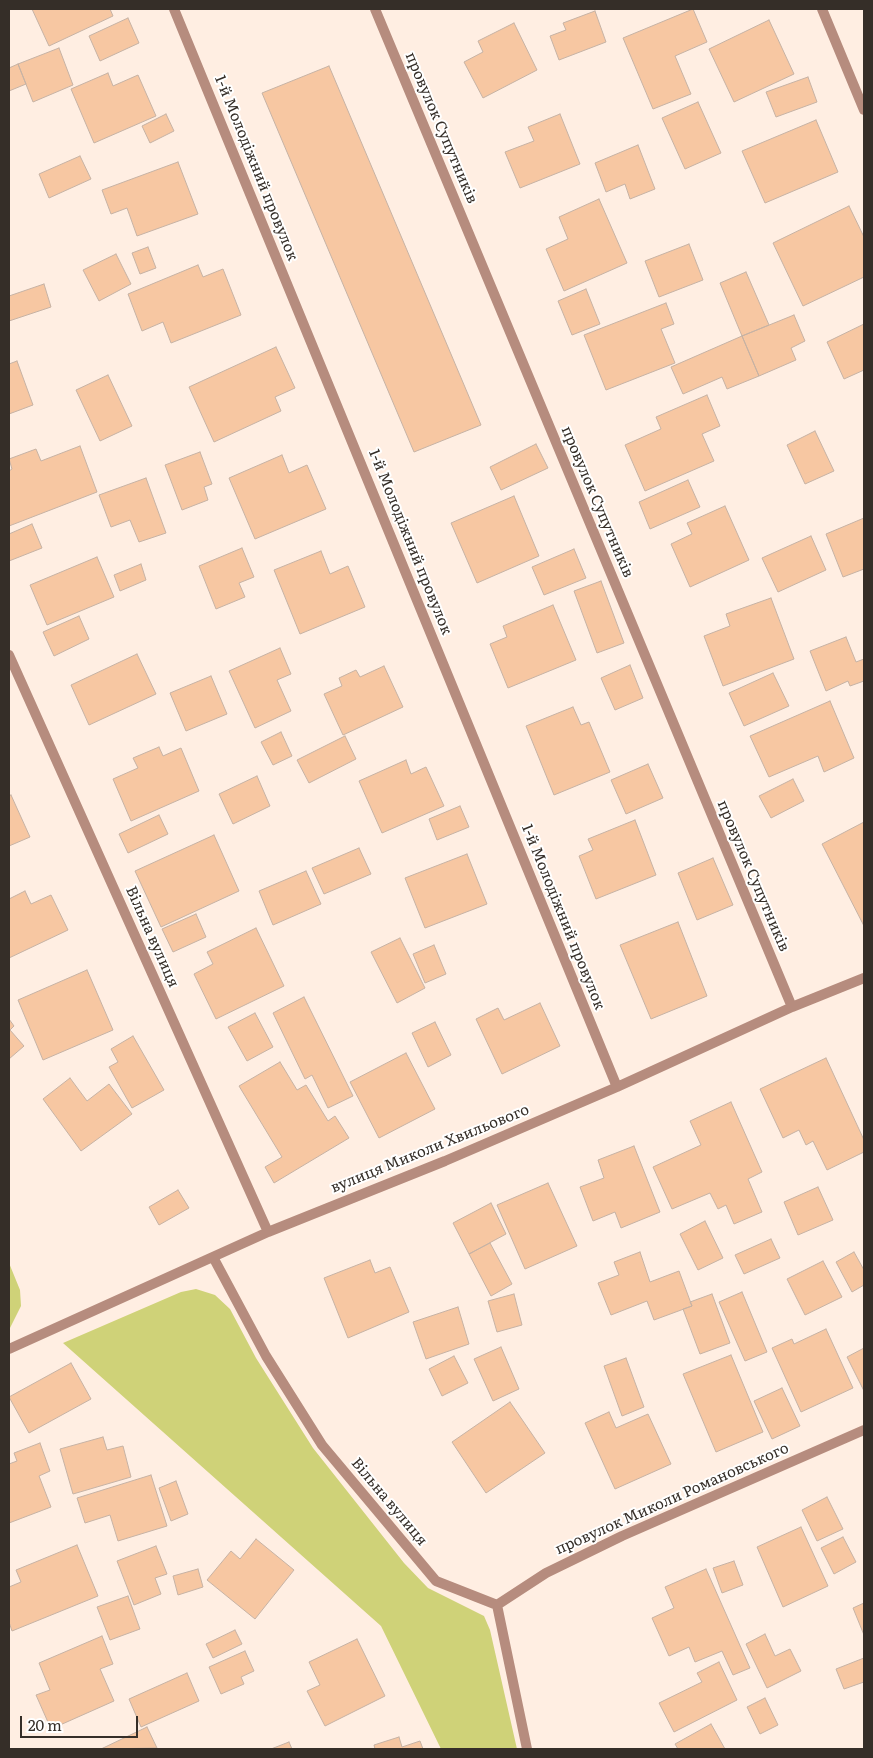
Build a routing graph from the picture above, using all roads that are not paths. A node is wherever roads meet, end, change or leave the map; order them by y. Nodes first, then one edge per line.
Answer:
1 (174, 9) edge
2 (375, 9) edge
3 (822, 9) edge
4 (864, 110) edge
5 (9, 655) edge
6 (864, 978) edge
7 (792, 1007) junction
8 (617, 1087) junction
9 (268, 1232) junction
10 (213, 1257) junction
11 (9, 1349) edge
12 (864, 1430) edge
13 (497, 1605) junction
14 (527, 1749) edge

1 - 8 street, 1-й Молодіжний провулок
2 - 7 street, провулок Супутників
3 - 4 street
5 - 9 street, Вільна вулиця
6 - 7 street, вулиця Миколи Хвильового
7 - 8 street, вулиця Миколи Хвильового
8 - 9 street, вулиця Миколи Хвильового
9 - 10 street, вулиця Миколи Хвильового
10 - 11 street, вулиця Миколи Хвильового
10 - 13 street, Вільна вулиця
12 - 13 street, провулок Миколи Романовського
13 - 14 street

